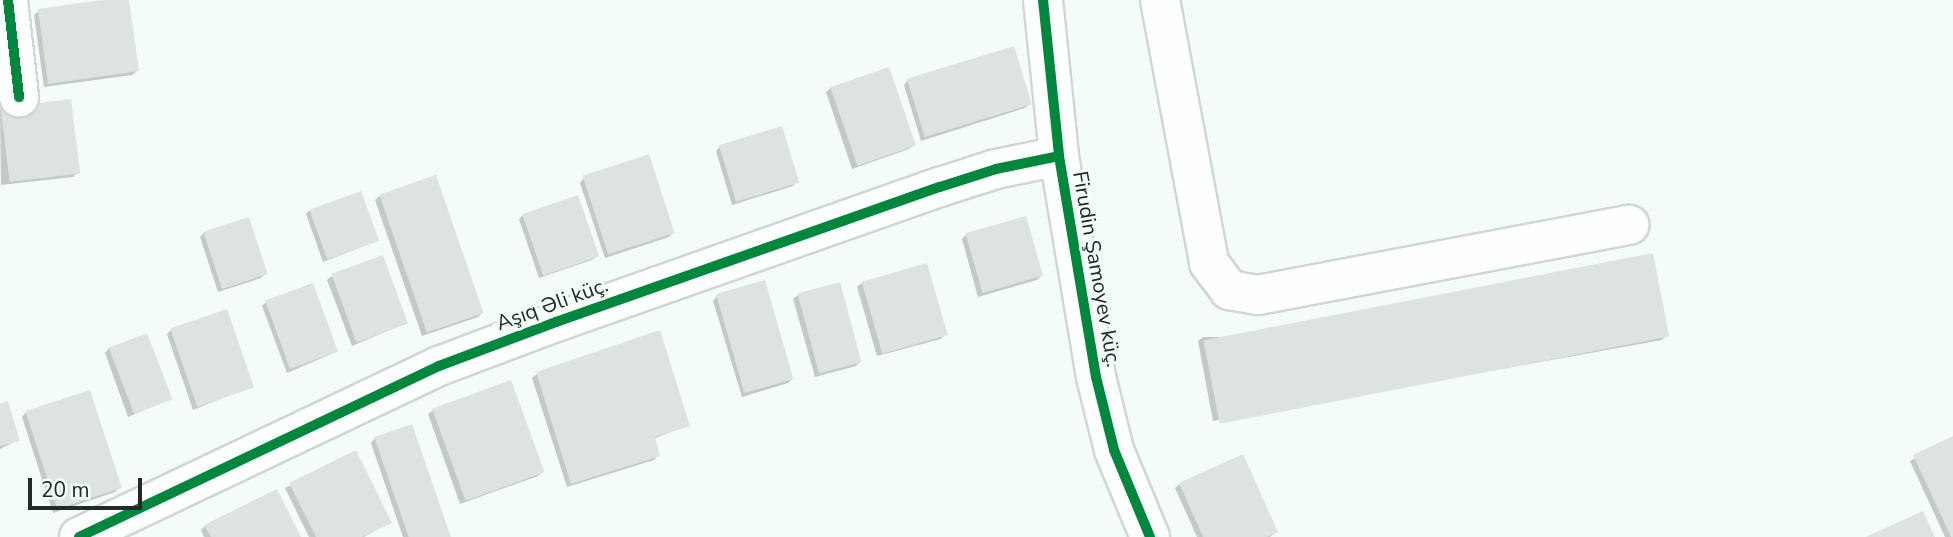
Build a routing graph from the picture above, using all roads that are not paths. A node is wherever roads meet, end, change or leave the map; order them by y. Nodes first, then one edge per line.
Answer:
1 (8, 0) edge
2 (1043, 0) edge
3 (1160, 0) edge
4 (19, 97) dead end
5 (1059, 156) junction
6 (1629, 225) dead end
7 (79, 537) edge
8 (1150, 537) edge

1 - 4 street
2 - 5 street, Firudin Şamoyev küç.
3 - 6 street
5 - 7 street, Aşıq Əli küç.
5 - 8 street, Firudin Şamoyev küç.

